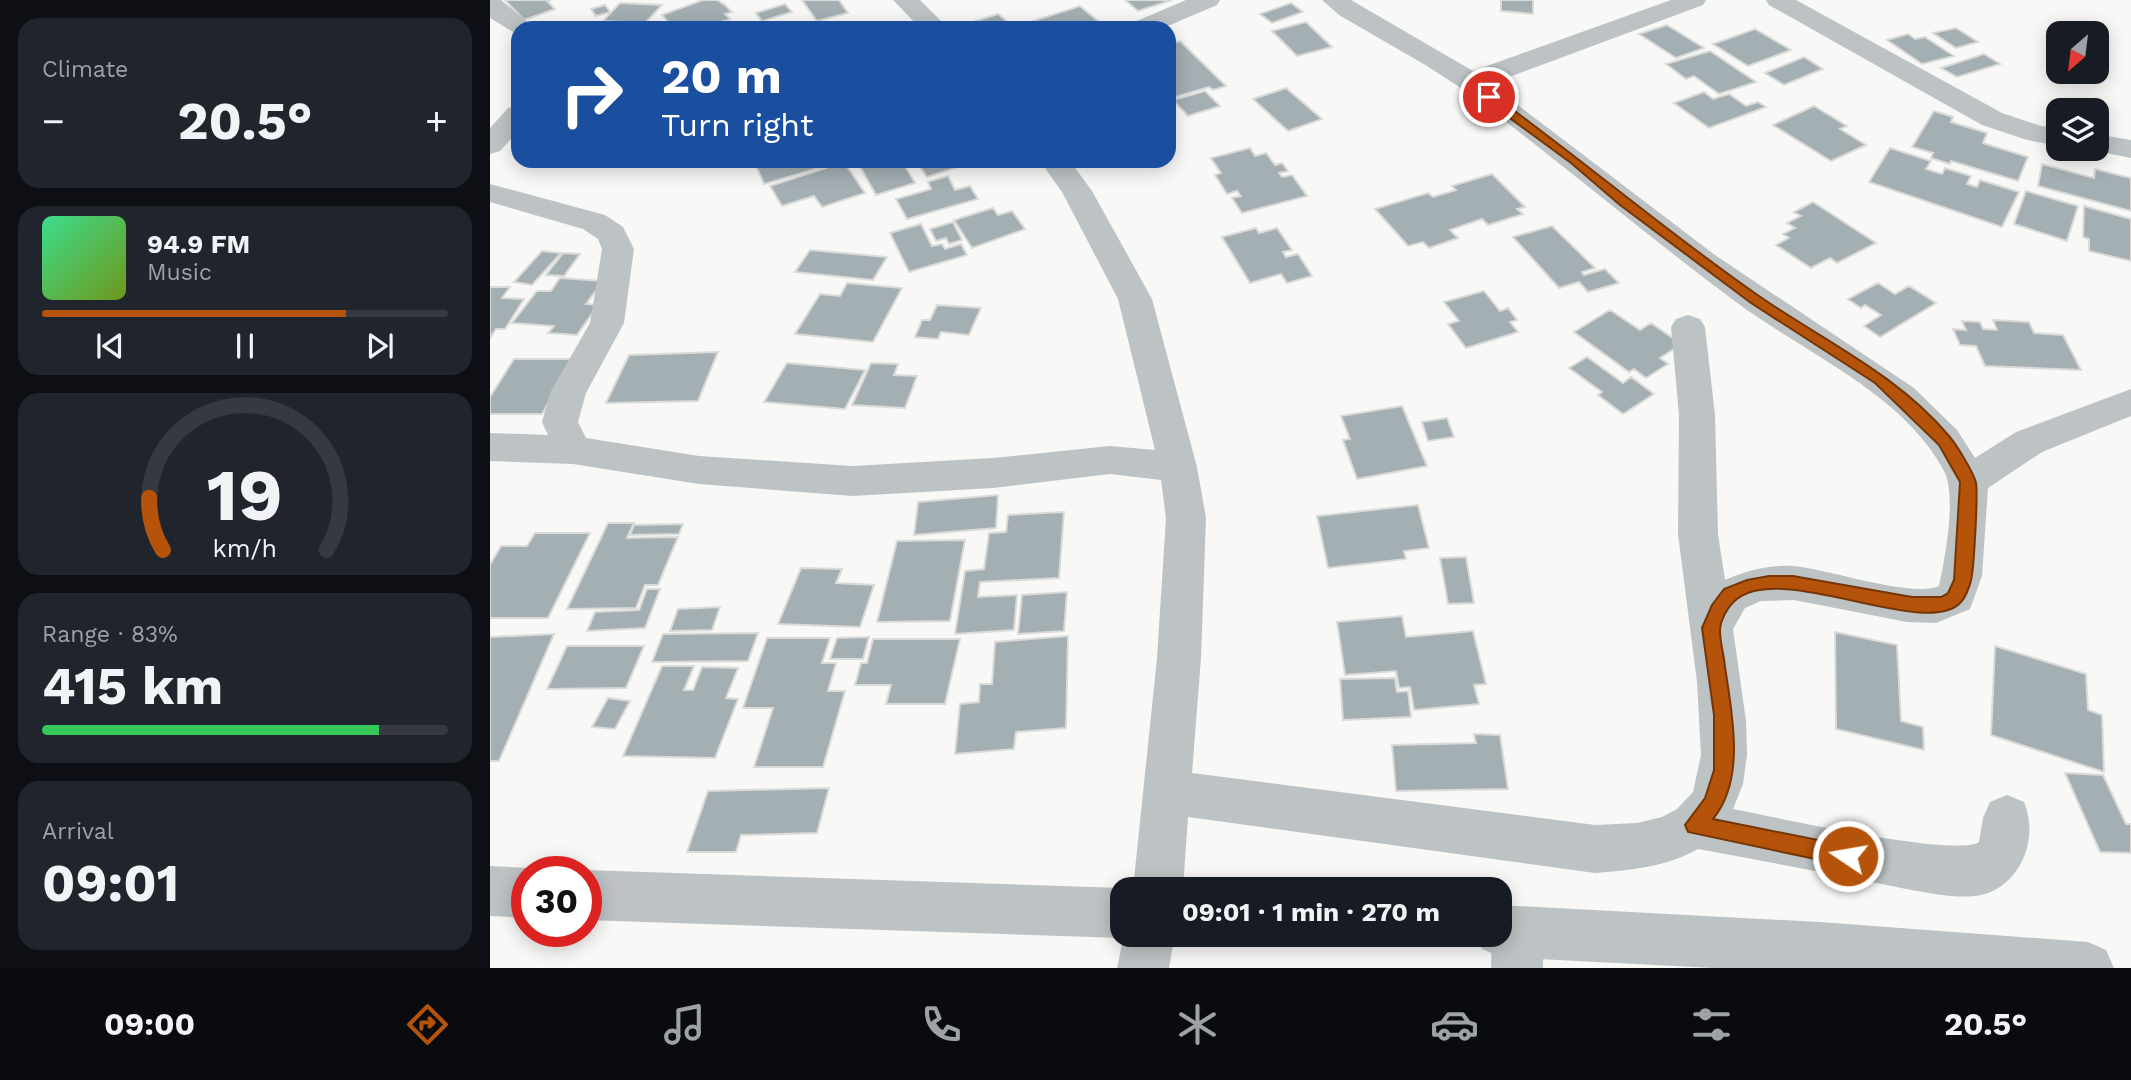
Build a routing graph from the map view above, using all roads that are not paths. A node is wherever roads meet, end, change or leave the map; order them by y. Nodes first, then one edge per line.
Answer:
1 (905, 0) edge
2 (1208, 0) edge
3 (1334, 0) edge
4 (1694, 0) edge
5 (1778, 0) edge
6 (490, 3) edge
7 (511, 21) edge
8 (928, 21) edge
9 (1158, 21) edge
10 (1469, 82) junction
11 (511, 122) edge
12 (2046, 135) edge
13 (490, 145) edge
14 (2109, 145) edge
15 (2131, 149) edge
16 (1060, 168) edge
17 (490, 192) edge
18 (1688, 327) dead end
19 (2131, 402) edge
20 (490, 447) edge
21 (573, 450) junction
22 (1178, 467) junction
23 (1968, 482) junction
24 (1711, 628) junction
25 (1167, 792) junction
26 (2007, 818) dead end
27 (1695, 825) junction
28 (1159, 877) edge
29 (490, 891) edge
30 (511, 892) edge
31 (602, 896) edge
32 (1110, 913) edge
33 (1512, 943) edge
34 (1147, 947) edge
35 (1143, 968) edge
36 (2088, 968) edge

1 - 8 street
2 - 9 street
3 - 10 street
4 - 10 street
5 - 12 street
6 - 7 street
10 - 23 street
11 - 13 street
14 - 15 street
16 - 22 street
17 - 21 street
18 - 24 street
19 - 23 street
20 - 21 street
21 - 22 street
22 - 25 street
23 - 24 street
24 - 27 street
25 - 27 street
25 - 28 street
26 - 27 street
29 - 30 street
31 - 32 street
33 - 36 street
34 - 35 street

